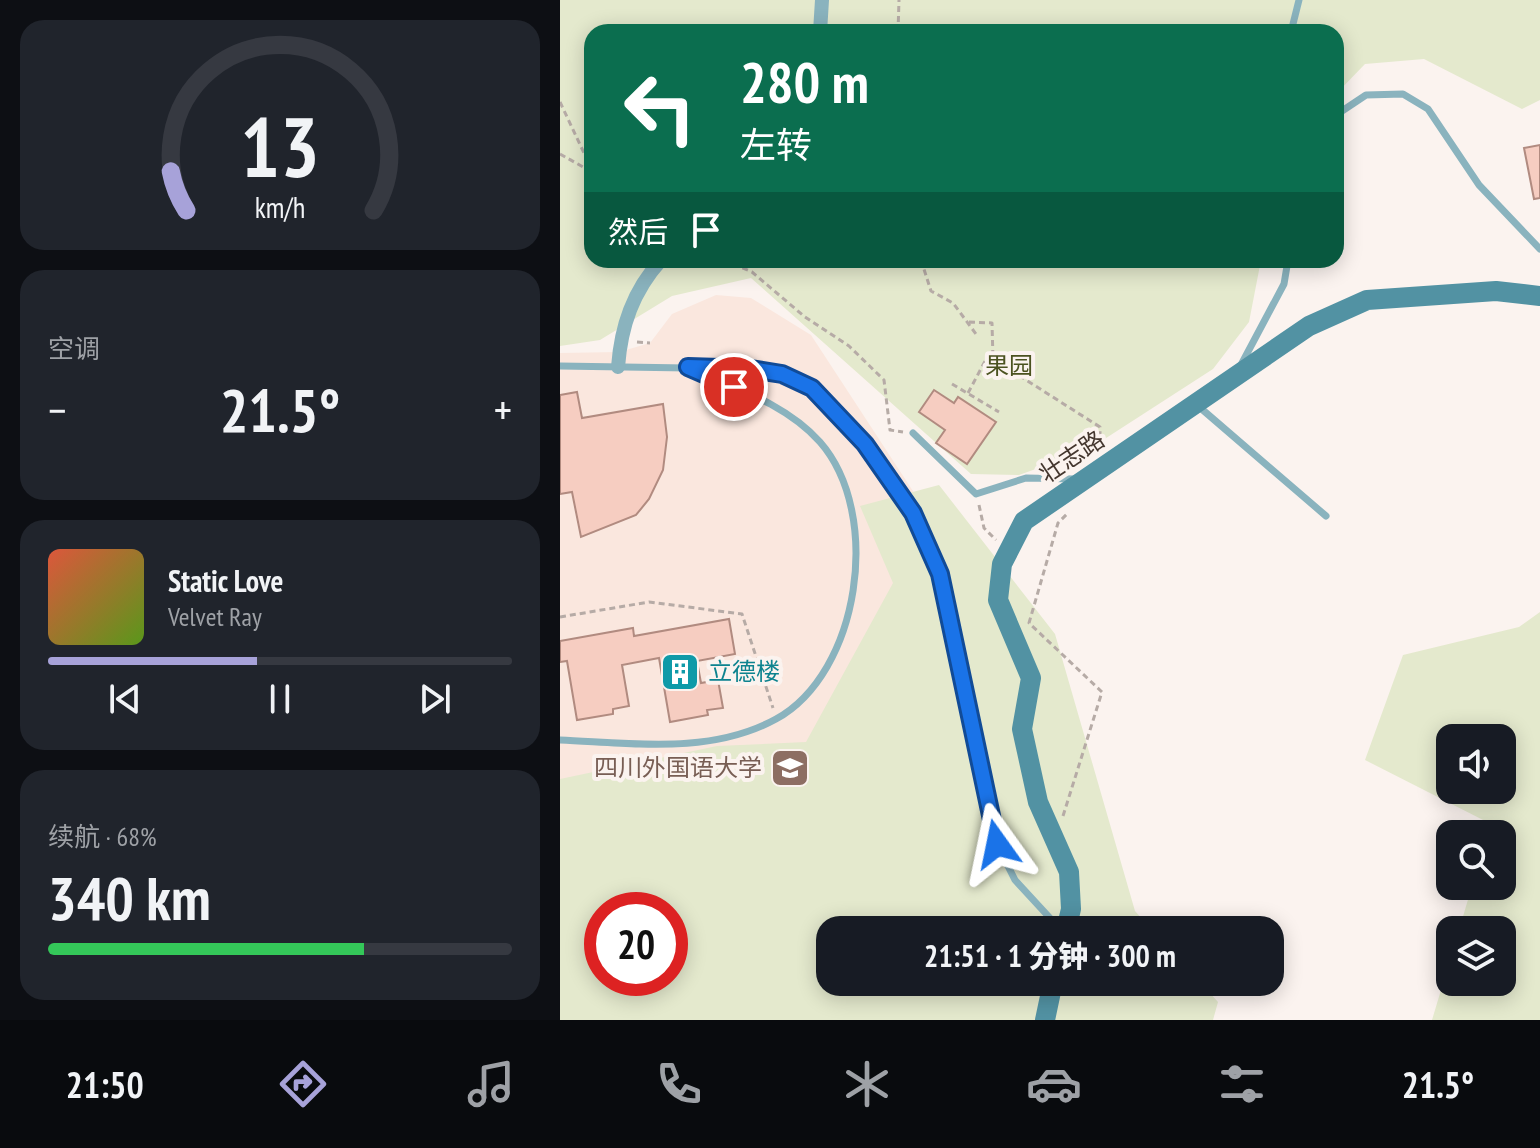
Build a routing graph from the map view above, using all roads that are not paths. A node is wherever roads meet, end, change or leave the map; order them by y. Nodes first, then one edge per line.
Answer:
1 (822, 0) edge
2 (1299, 0) edge
3 (820, 24) edge
4 (1293, 24) edge
5 (1344, 110) edge
6 (1540, 249) edge
7 (654, 268) edge
8 (1287, 268) edge
9 (1540, 296) edge
10 (560, 366) edge
11 (618, 367) junction
12 (688, 367) junction
13 (1236, 376) junction
14 (1195, 404) junction
15 (913, 433) road end
16 (1086, 479) junction
17 (1326, 516) dead end
18 (560, 740) edge
19 (1050, 916) edge
20 (1068, 916) edge
21 (1050, 996) edge
22 (1045, 1020) edge

1 - 3 street
2 - 4 lane
5 - 6 lane
7 - 11 street
8 - 13 lane
9 - 13 street, 壮志路
10 - 11 lane
11 - 12 lane
12 - 18 lane
12 - 19 lane
13 - 14 street, 壮志路
14 - 16 street, 壮志路
14 - 17 lane
15 - 16 lane
16 - 20 street, 壮志路
21 - 22 street

